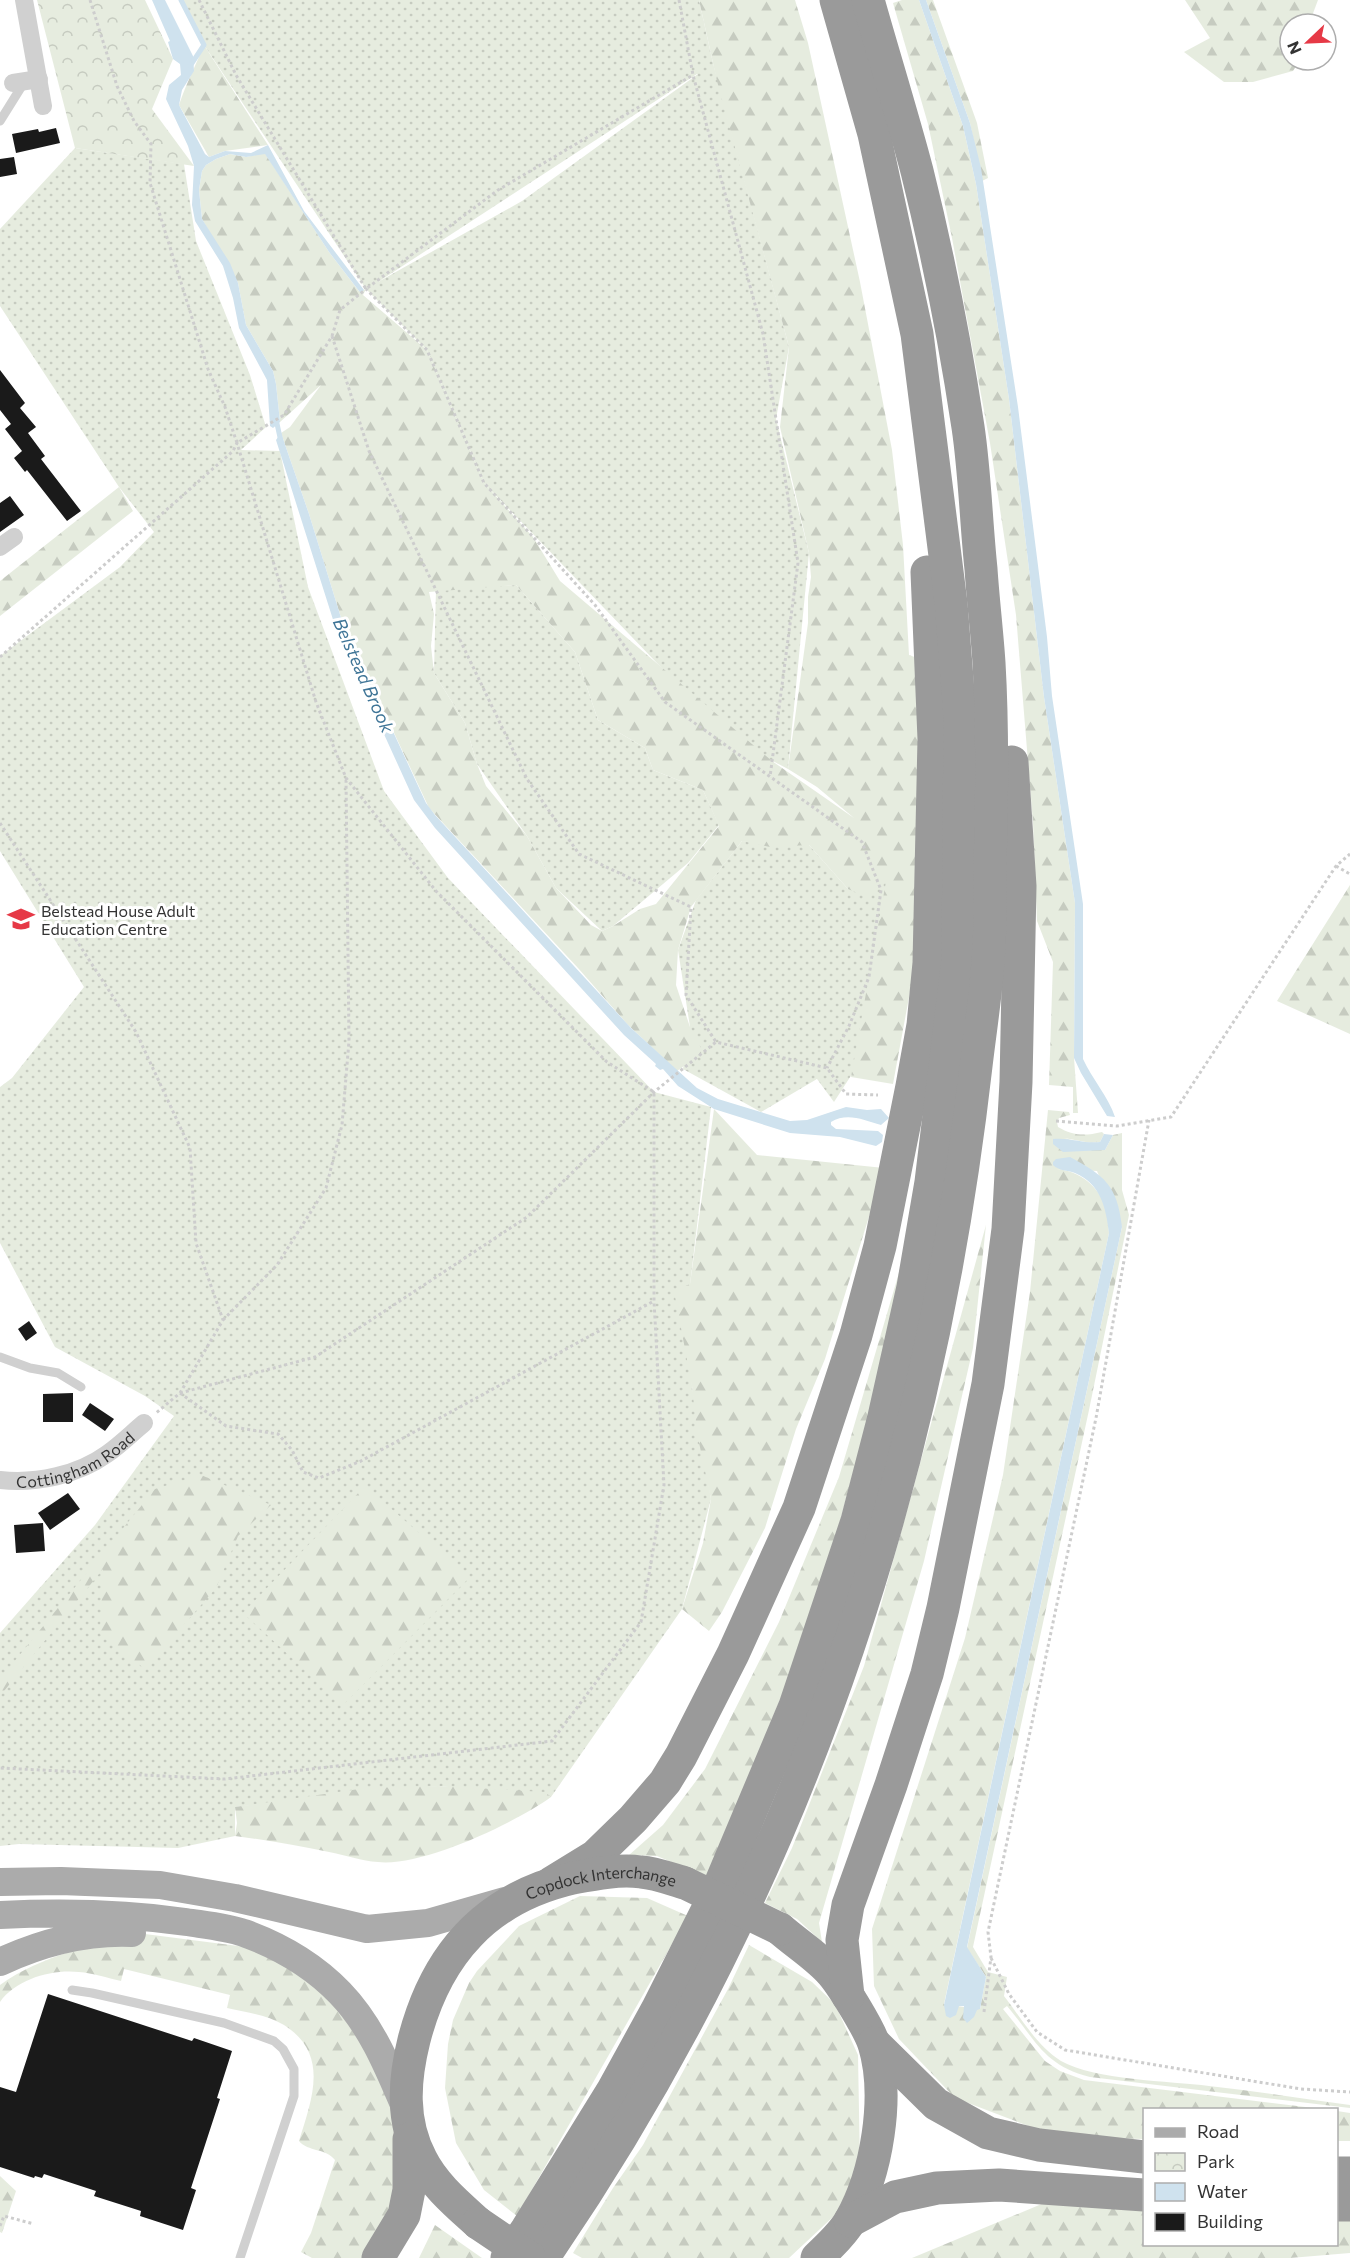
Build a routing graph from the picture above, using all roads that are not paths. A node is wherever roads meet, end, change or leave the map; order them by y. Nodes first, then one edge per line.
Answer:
1 (24, 0) edge
2 (836, 0) edge
3 (868, 0) edge
4 (20, 82) junction
5 (43, 106) dead end
6 (0, 121) edge
7 (917, 334) junction
8 (989, 664) junction
9 (0, 1357) edge
10 (81, 1387) dead end
11 (144, 1424) road end
12 (0, 1480) edge
13 (0, 1882) edge
14 (551, 1883) junction
15 (519, 1896) junction
16 (0, 1915) edge
17 (242, 1932) junction
18 (0, 1962) edge
19 (72, 1990) dead end
20 (848, 1996) junction
21 (874, 2043) junction
22 (407, 2117) junction
23 (1143, 2157) edge
24 (1143, 2195) edge
25 (850, 2221) junction
26 (240, 2258) edge
27 (378, 2258) edge
28 (507, 2258) edge
29 (530, 2258) edge
30 (543, 2258) edge
31 (816, 2258) edge

1 - 4 street
2 - 7 highway
3 - 8 highway
4 - 5 street
4 - 6 lane
7 - 14 highway
7 - 28 highway
8 - 20 highway
8 - 30 highway
9 - 10 lane
11 - 12 street, Cottingham Road
13 - 15 main road
14 - 15 highway, Copdock Interchange
14 - 20 highway, Copdock Interchange, bridge
15 - 22 highway, Copdock Interchange
16 - 17 main road
17 - 18 main road
17 - 22 main road
19 - 26 lane
20 - 21 highway, Copdock Interchange
21 - 23 highway
21 - 25 highway, Copdock Interchange
22 - 27 highway
22 - 29 highway, Copdock Interchange, bridge
24 - 25 highway
25 - 31 highway, Copdock Interchange

